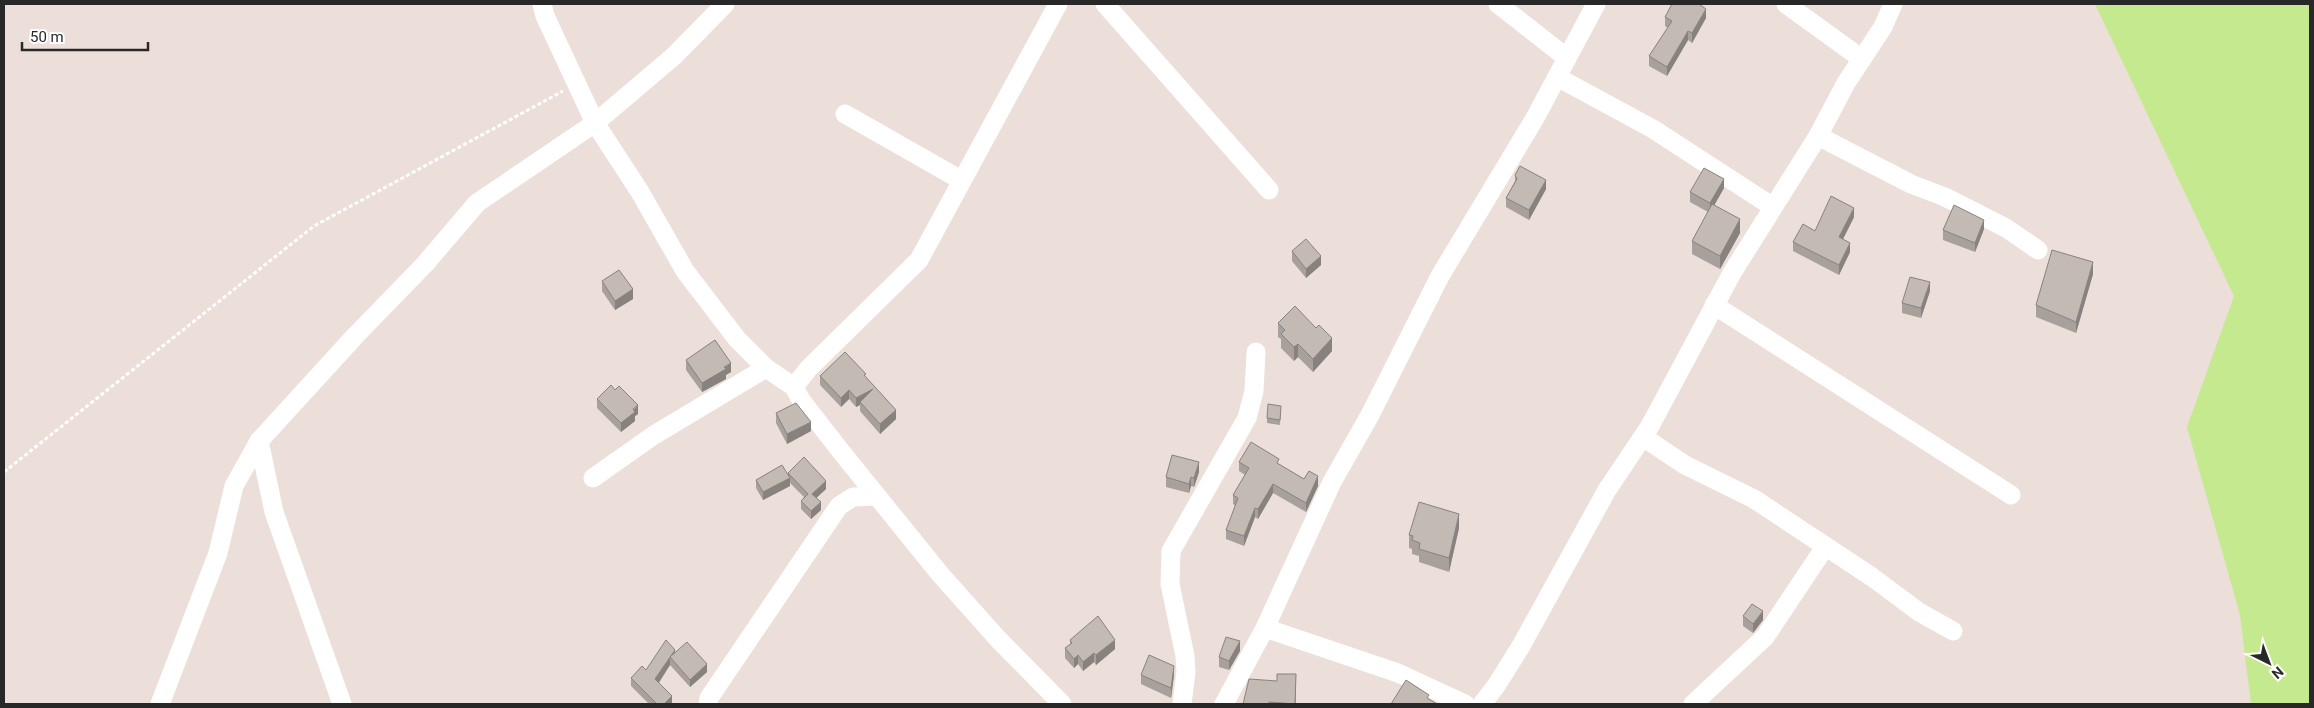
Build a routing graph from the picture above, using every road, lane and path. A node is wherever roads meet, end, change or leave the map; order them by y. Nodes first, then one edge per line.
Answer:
1 (542, 4) edge
2 (725, 4) edge
3 (1058, 4) edge
4 (1105, 4) edge
5 (1498, 4) edge
6 (1596, 4) edge
7 (1786, 4) edge
8 (1893, 4) edge
9 (1566, 58) junction
10 (1862, 59) junction
11 (1557, 77) junction
12 (577, 84) junction
13 (845, 114) dead end
14 (595, 123) junction
15 (1818, 136) junction
16 (961, 180) junction
17 (1269, 190) dead end
18 (1772, 206) junction
19 (2038, 250) dead end
20 (1714, 306) junction
21 (1256, 352) dead end
22 (766, 368) junction
23 (794, 387) junction
24 (1643, 437) junction
25 (259, 441) junction
26 (4, 472) edge
27 (593, 478) dead end
28 (2011, 495) dead end
29 (876, 496) junction
30 (1825, 547) junction
31 (1264, 628) junction
32 (1953, 631) dead end
33 (1462, 703) edge
34 (160, 704) edge
35 (342, 704) edge
36 (708, 704) edge
37 (1062, 704) edge
38 (1182, 704) edge
39 (1224, 704) edge
40 (1482, 704) edge
41 (1693, 704) edge

1 - 12 street
2 - 14 street
3 - 16 street
4 - 17 street
5 - 9 street
6 - 9 street
7 - 10 street
8 - 10 street
9 - 11 street
10 - 15 street
11 - 18 street
11 - 31 street
12 - 14 street
12 - 26 path
13 - 16 street
14 - 22 street
14 - 25 street
15 - 18 street
15 - 19 street
16 - 23 street
18 - 20 street
20 - 24 street
20 - 28 street
21 - 38 street
22 - 23 street
22 - 27 street
23 - 29 street
24 - 30 street
24 - 40 street
25 - 34 street
25 - 35 street
29 - 36 street
29 - 37 street
30 - 32 street
30 - 41 street
31 - 33 street
31 - 39 street

